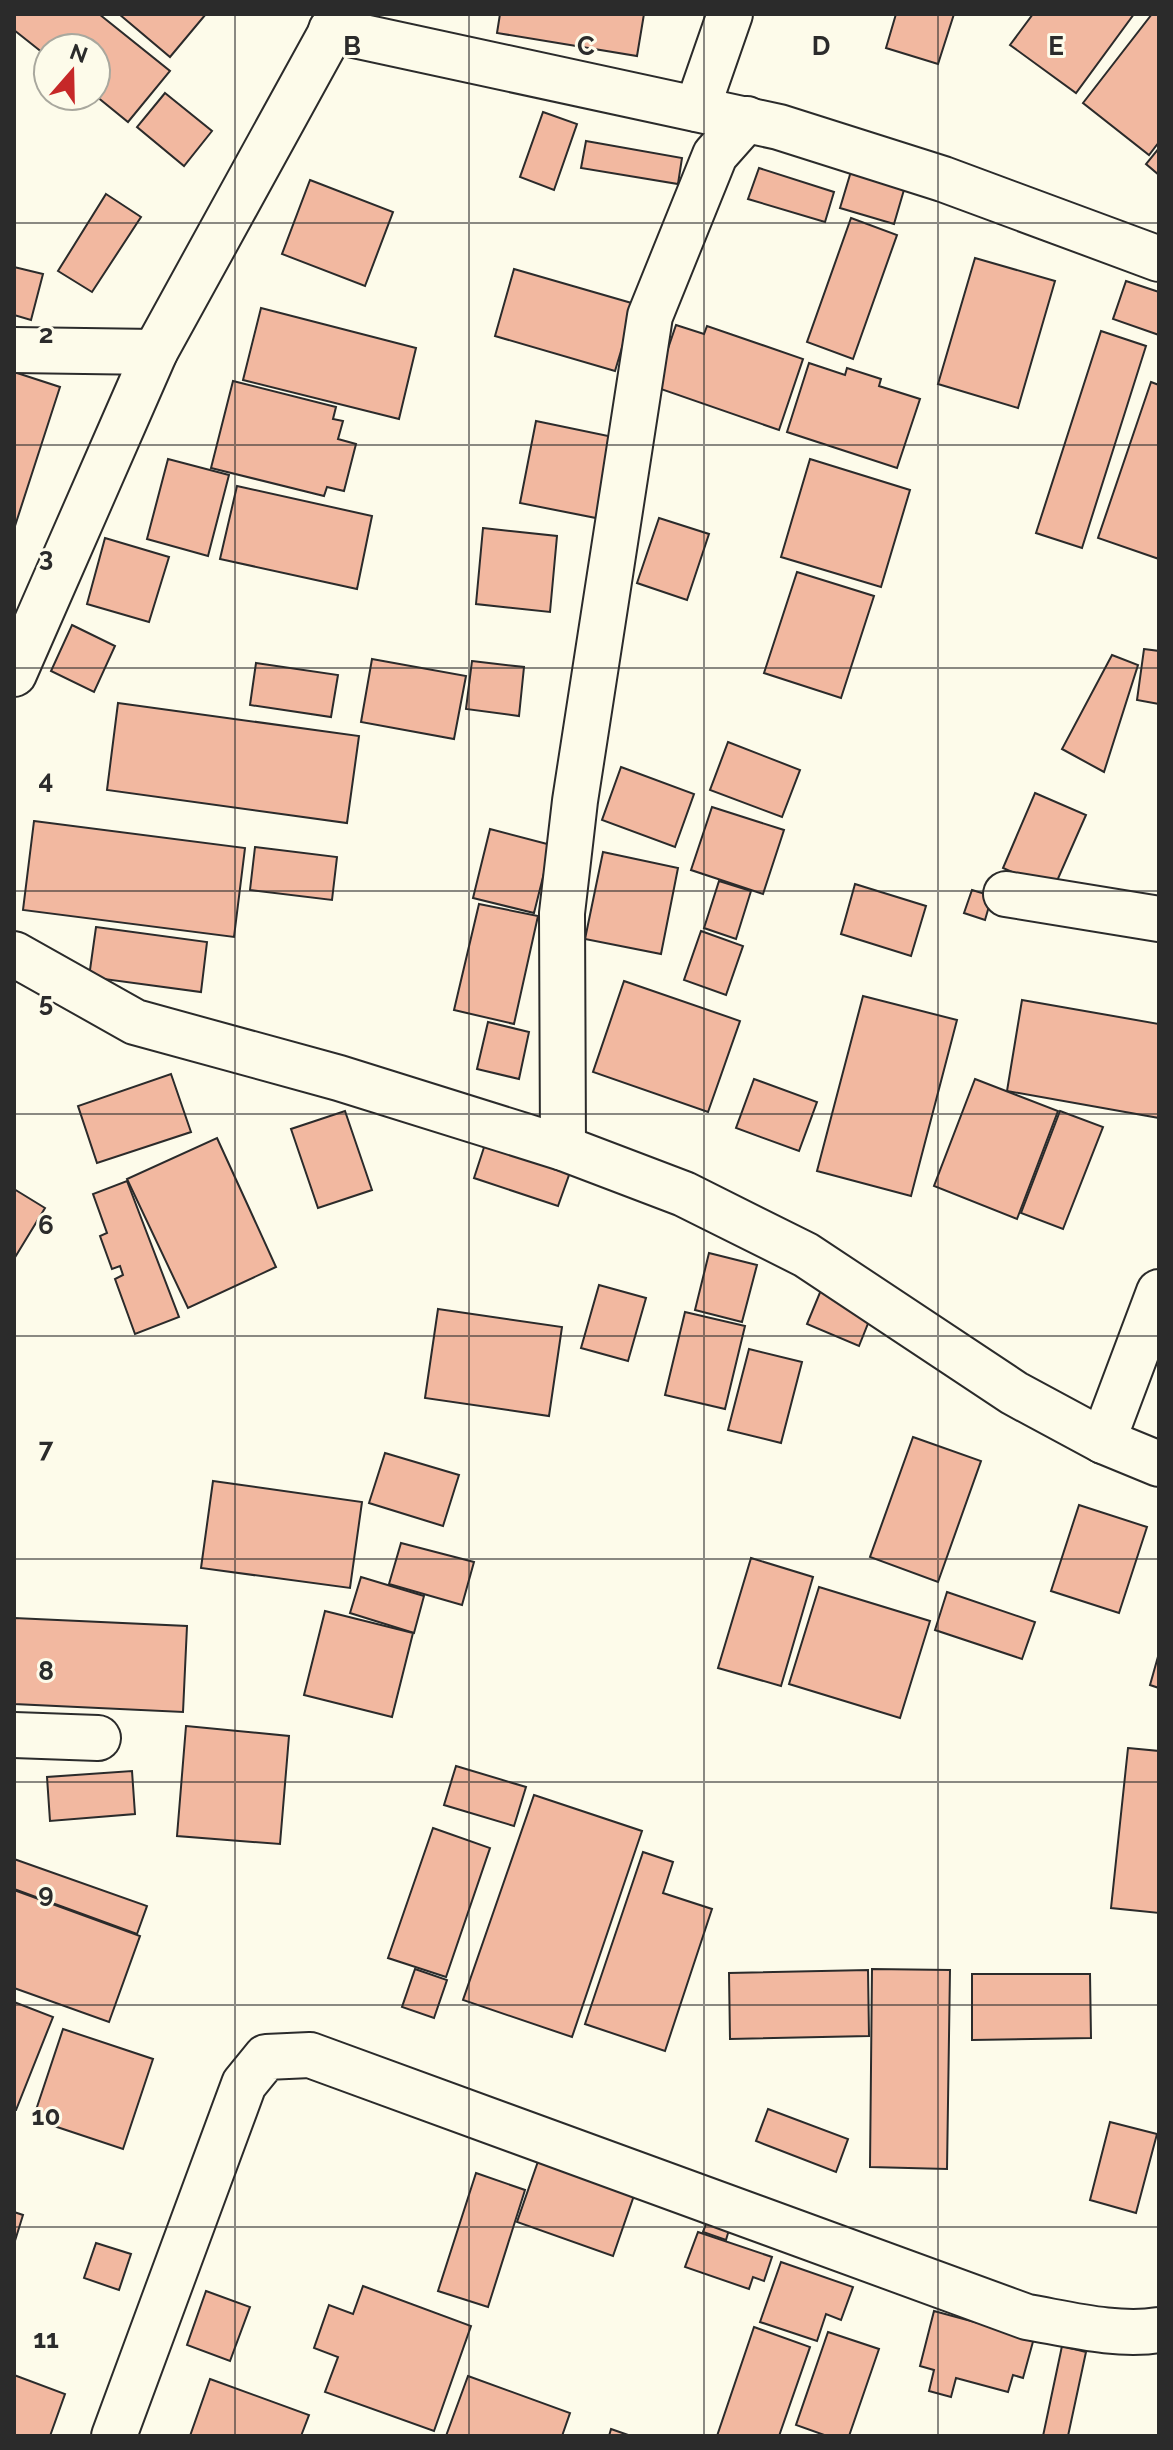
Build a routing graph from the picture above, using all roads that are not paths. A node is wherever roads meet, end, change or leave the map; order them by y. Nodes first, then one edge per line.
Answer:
1 (730, 14) edge
2 (336, 22) edge
3 (697, 109) junction
4 (747, 119) junction
5 (1159, 259) edge
6 (14, 350) edge
7 (155, 352) junction
8 (14, 674) edge
9 (1006, 894) dead end
10 (1159, 919) edge
11 (14, 954) edge
12 (563, 1148) junction
13 (1159, 1292) edge
14 (1103, 1441) junction
15 (1159, 1464) edge
16 (14, 1735) edge
17 (98, 1738) dead end
18 (1159, 2330) edge
19 (114, 2436) edge

1 - 3 street
2 - 3 street
2 - 7 street
3 - 4 street
4 - 5 street
4 - 12 street
6 - 7 street
7 - 8 street
9 - 10 street
11 - 12 street
12 - 14 street
13 - 14 street
14 - 15 street
16 - 17 street
18 - 19 street

